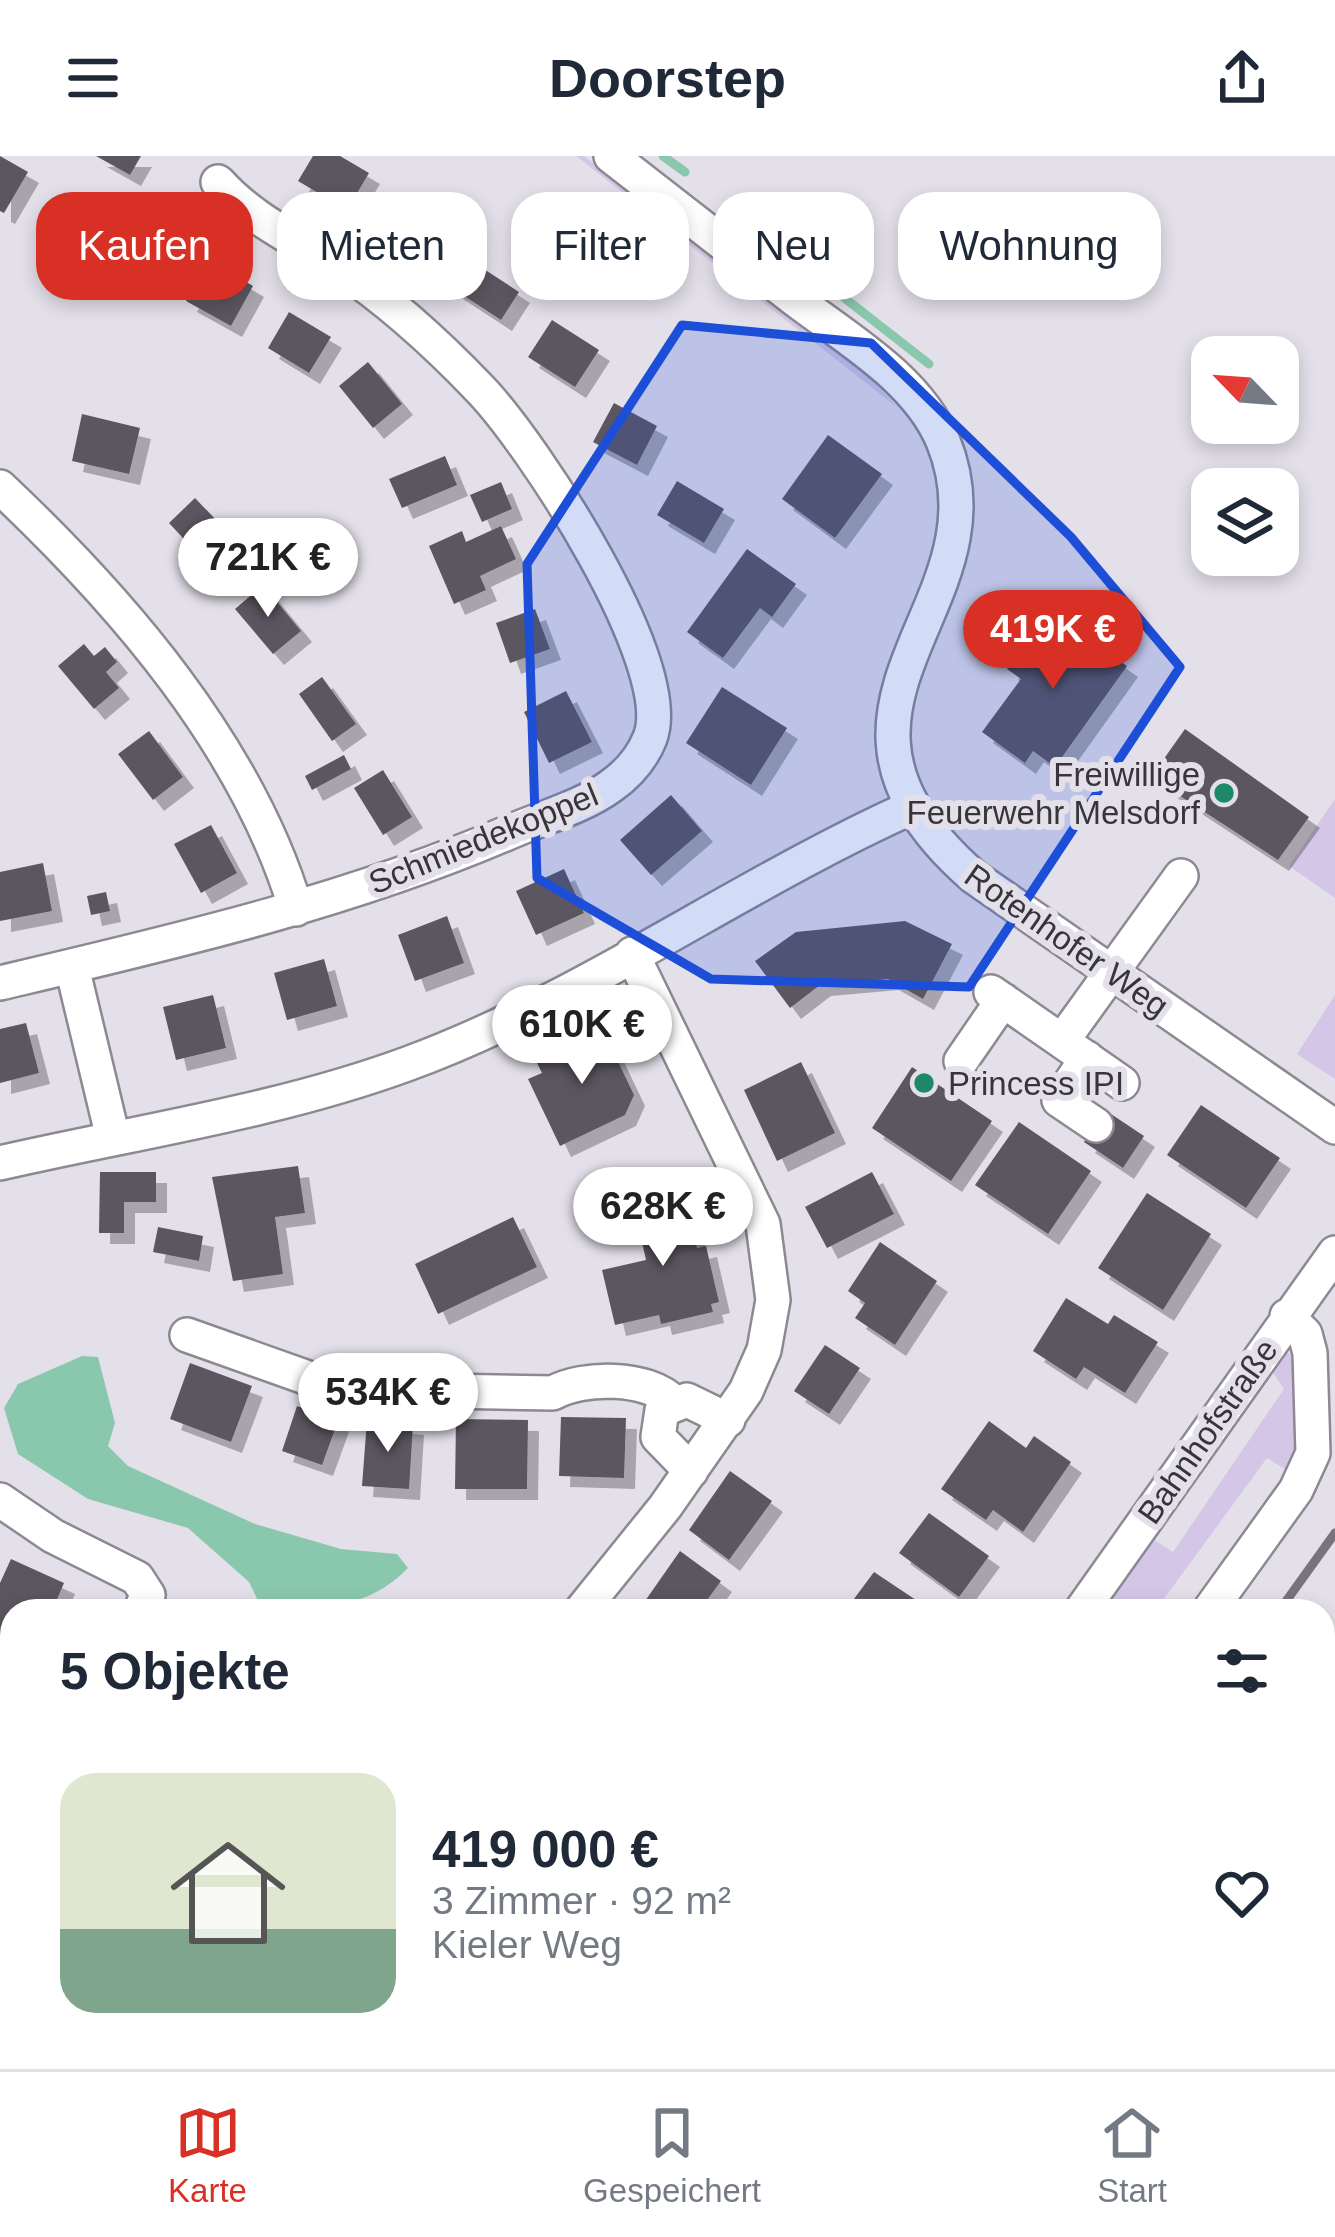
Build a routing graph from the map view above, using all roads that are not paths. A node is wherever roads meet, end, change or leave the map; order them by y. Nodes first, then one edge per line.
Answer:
1 (611, 156) edge
2 (218, 182) dead end
3 (0, 487) edge
4 (910, 808) junction
5 (1181, 876) dead end
6 (296, 909) junction
7 (632, 954) junction
8 (72, 968) junction
9 (1110, 970) junction
10 (0, 983) edge
11 (1075, 1050) junction
12 (961, 1061) dead end
13 (1122, 1083) dead end
14 (1096, 1125) dead end
15 (1335, 1126) edge
16 (112, 1138) junction
17 (0, 1163) edge
18 (1335, 1253) edge
19 (1287, 1316) junction
20 (187, 1335) dead end
21 (673, 1402) junction
22 (728, 1420) junction
23 (691, 1471) junction
24 (0, 1500) edge
25 (146, 1599) edge
26 (590, 1599) edge
27 (1089, 1599) edge
28 (1218, 1599) edge

1 - 4 street
2 - 6 street, Schmiedekoppel
3 - 6 street
4 - 7 street
4 - 9 street, Rotenhofer Weg
5 - 9 street
6 - 8 street, Schmiedekoppel
7 - 16 street
7 - 22 street
8 - 10 street, Schmiedekoppel
8 - 16 street
9 - 11 street
9 - 15 street, Rotenhofer Weg
11 - 12 street
11 - 13 street
11 - 14 street
16 - 17 street
18 - 19 street, Bahnhofstraße
19 - 27 street, Bahnhofstraße
19 - 28 street
20 - 21 street
21 - 22 street
21 - 23 street
22 - 23 street
23 - 26 street
24 - 25 street

